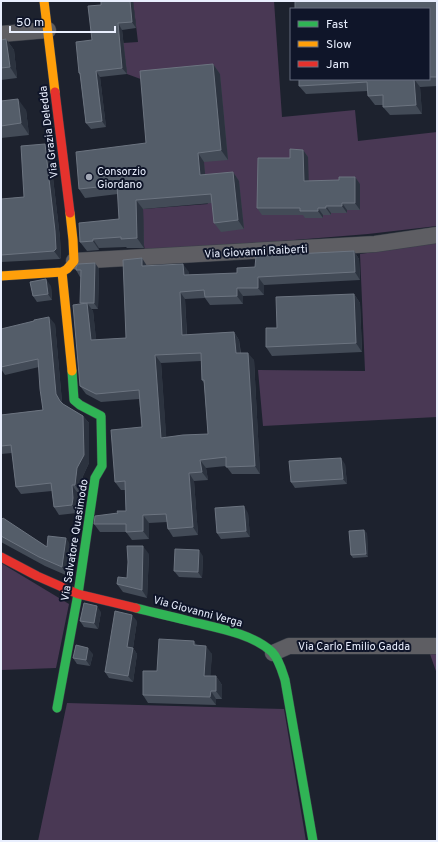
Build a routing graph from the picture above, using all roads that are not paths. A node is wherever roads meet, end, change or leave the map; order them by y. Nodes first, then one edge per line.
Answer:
1 (44, 1) edge
2 (48, 30) junction
3 (1, 34) edge
4 (437, 235) edge
5 (74, 261) junction
6 (62, 272) junction
7 (1, 276) edge
8 (1, 557) edge
9 (78, 594) junction
10 (437, 646) edge
11 (273, 652) junction
12 (57, 708) dead end
13 (314, 841) edge

1 - 2 street, Via Grazia Deledda
2 - 3 street
2 - 5 street, Via Grazia Deledda
4 - 5 street, Via Giovanni Raiberti
5 - 6 street
6 - 7 street
6 - 9 street, Via Salvatore Quasimodo
8 - 9 street, Via Giovanni Verga
9 - 11 street, Via Giovanni Verga
9 - 12 street, Via Salvatore Quasimodo
10 - 11 street, Via Carlo Emilio Gadda
11 - 13 street

